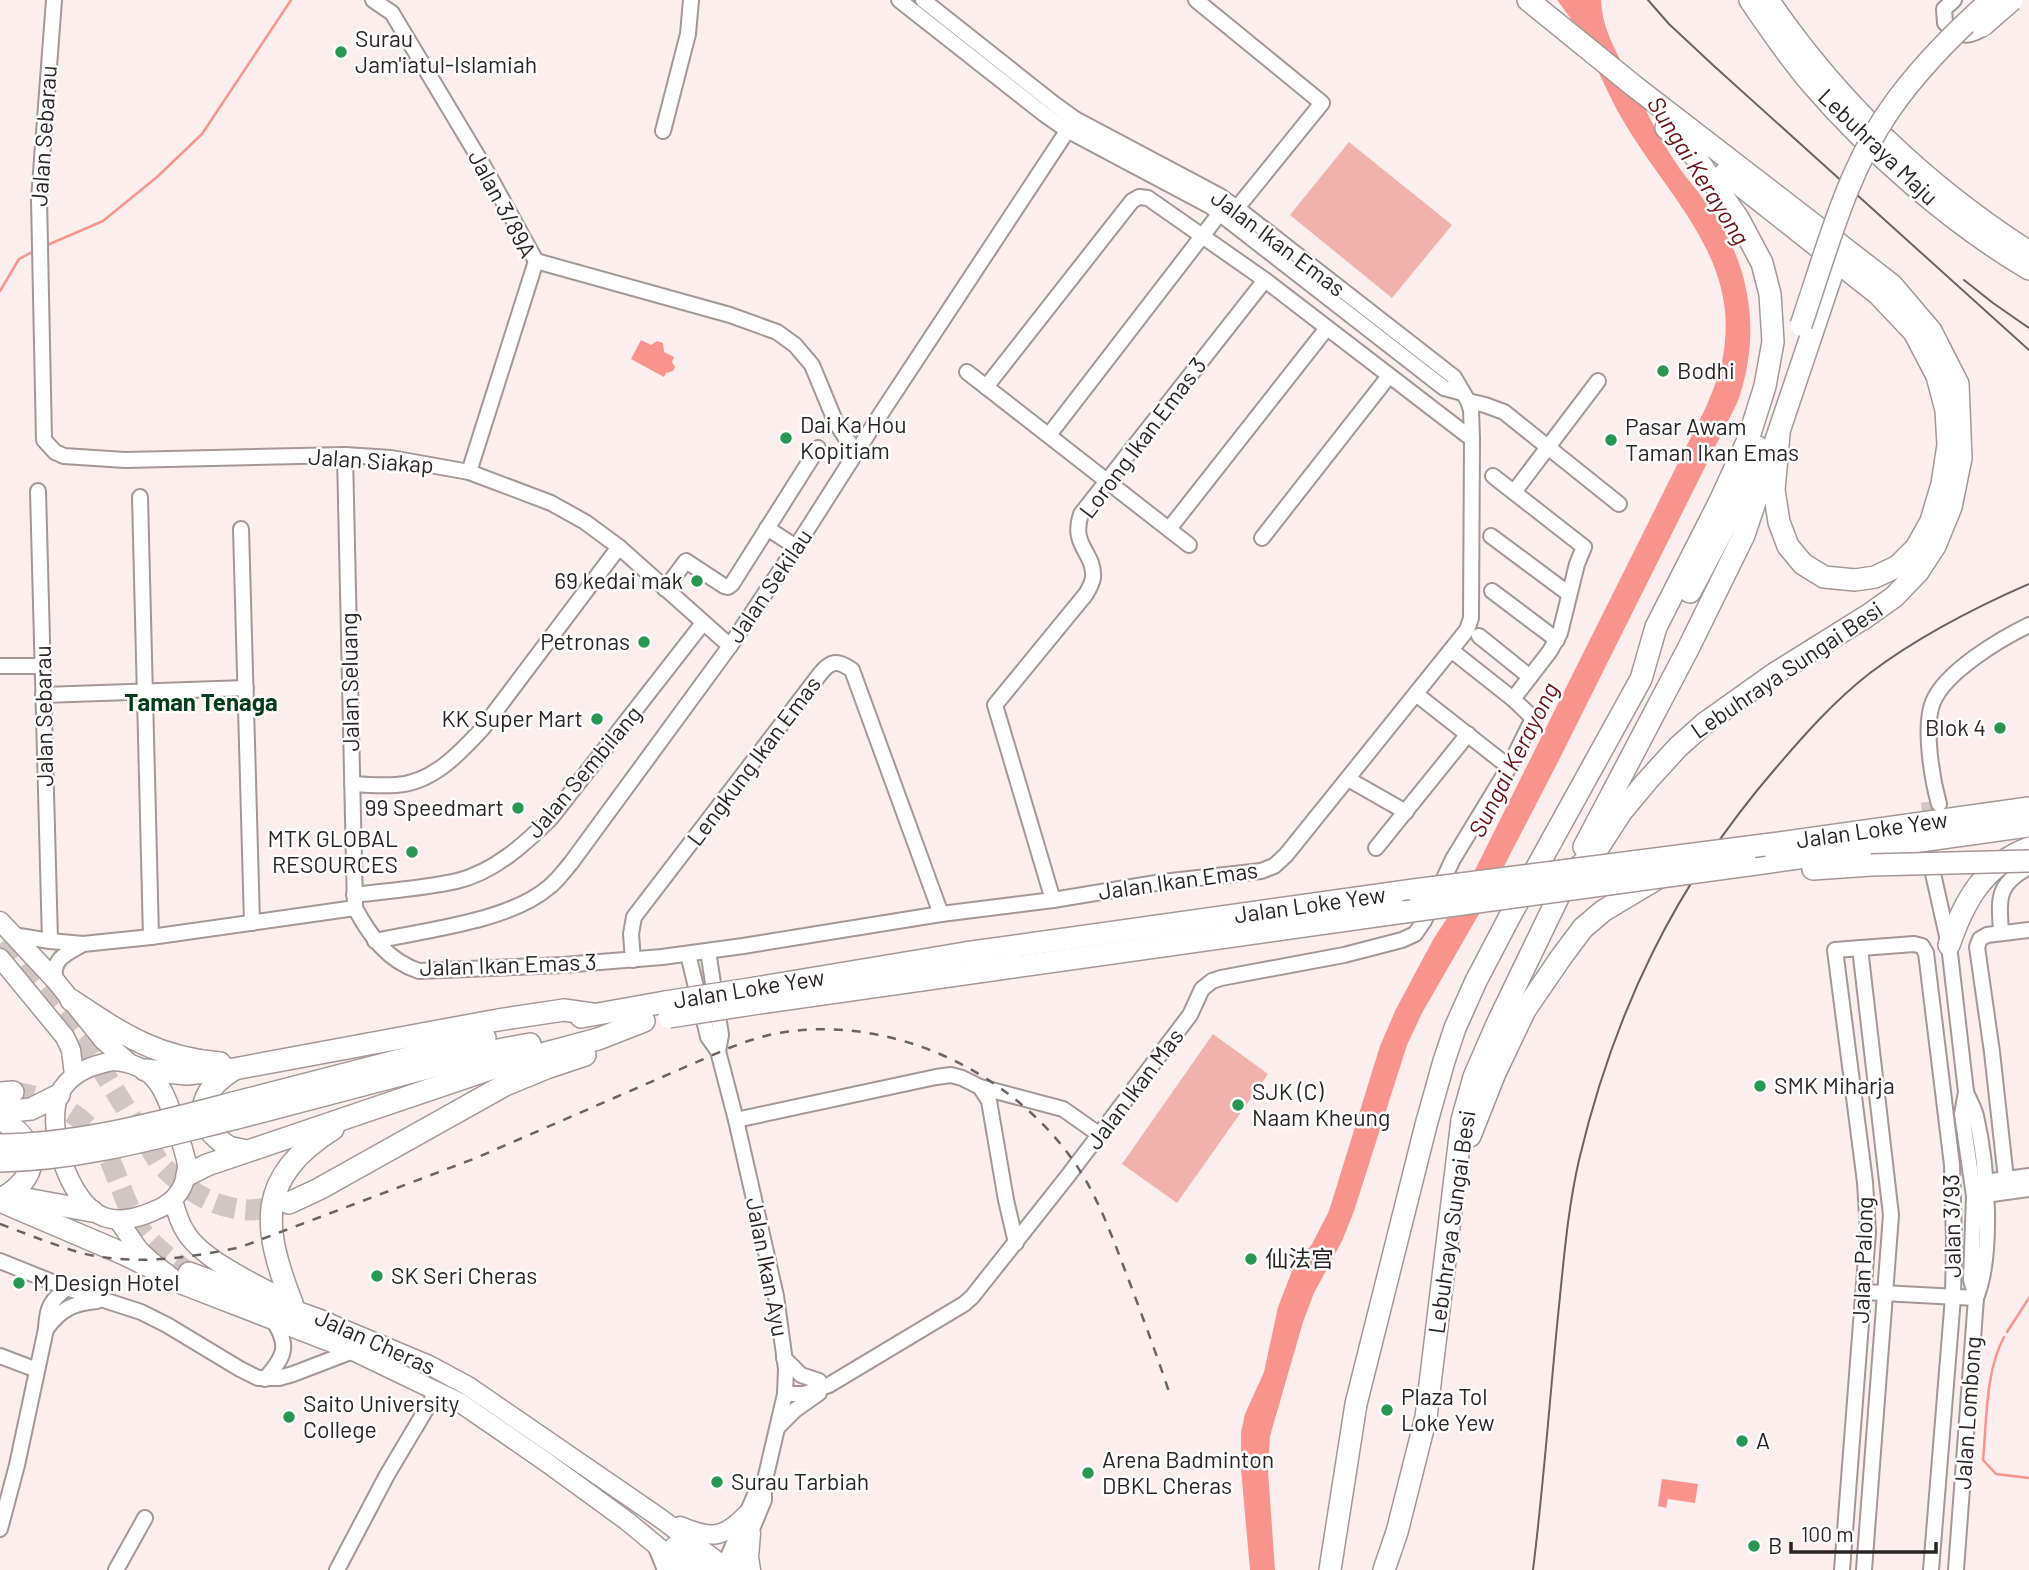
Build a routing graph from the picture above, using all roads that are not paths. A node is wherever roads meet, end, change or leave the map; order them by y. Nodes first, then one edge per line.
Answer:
1 (54, 0) edge
2 (373, 0) edge
3 (691, 0) edge
4 (899, 0) edge
5 (923, 0) edge
6 (1195, 0) edge
7 (1510, 0) edge
8 (1528, 0) edge
9 (1750, 0) edge
10 (1768, 0) edge
11 (1954, 0) edge
12 (1991, 0) edge
13 (2012, 0) edge
14 (2021, 0) edge
15 (1071, 125) junction
16 (663, 131) dead end
17 (1685, 142) junction
18 (1237, 208) junction
19 (1220, 213) junction
20 (1202, 234) junction
21 (2029, 252) edge
22 (536, 261) junction
23 (2029, 269) edge
24 (1265, 280) junction
25 (1327, 328) junction
26 (1807, 329) junction
27 (967, 372) dead end
28 (1389, 376) junction
29 (1598, 381) dead end
30 (986, 387) junction
31 (1466, 397) junction
32 (1779, 434) junction
33 (1049, 435) junction
34 (1472, 439) junction
35 (44, 440) joint
36 (1548, 446) junction
37 (818, 448) dead end
38 (856, 453) junction
39 (345, 455) junction
40 (469, 472) junction
41 (1493, 477) dead end
42 (1107, 481) junction
43 (38, 491) dead end
44 (1514, 492) junction
45 (140, 497) dead end
46 (1619, 504) dead end
47 (767, 528) junction
48 (242, 529) dead end
49 (1169, 529) junction
50 (1491, 536) dead end
51 (1262, 538) dead end
52 (1189, 544) dead end
53 (619, 547) junction
54 (796, 547) junction
55 (665, 589) junction
56 (1492, 591) dead end
57 (1569, 594) junction
58 (703, 623) junction
59 (2029, 625) edge
60 (1479, 636) dead end
61 (1557, 640) junction
62 (730, 646) junction
63 (1451, 650) junction
64 (0, 666) edge
65 (43, 666) junction
66 (1530, 677) junction
67 (1641, 679) junction
68 (246, 688) junction
69 (145, 691) junction
70 (1416, 694) junction
71 (43, 695) junction
72 (1513, 699) junction
73 (1468, 734) junction
74 (1509, 767) junction
75 (1348, 779) junction
76 (352, 784) junction
77 (1933, 803) tunnel mouth
78 (2029, 808) edge
79 (1406, 812) junction
80 (2029, 826) edge
81 (1376, 848) dead end
82 (2029, 848) edge
83 (2029, 862) edge
84 (1748, 865) junction
85 (2029, 867) edge
86 (1938, 868) tunnel mouth
87 (1568, 877) junction
88 (1658, 878) junction
89 (1053, 900) junction
90 (354, 902) junction
91 (941, 914) junction
92 (0, 921) edge
93 (252, 923) junction
94 (2029, 930) edge
95 (2001, 932) junction
96 (13, 935) junction
97 (151, 937) junction
98 (375, 941) junction
99 (50, 942) junction
100 (83, 944) junction
101 (1949, 945) junction
102 (743, 946) junction
103 (1860, 948) junction
104 (1835, 950) joint
105 (708, 951) junction
106 (688, 954) junction
107 (662, 957) junction
108 (0, 958) edge
109 (633, 960) junction
110 (711, 974) junction
111 (693, 977) junction
112 (62, 990) junction
113 (757, 996) junction
114 (667, 1010) junction
115 (44, 1011) junction
116 (592, 1014) junction
117 (644, 1021) junction
118 (718, 1051) junction
119 (257, 1065) junction
120 (136, 1066) junction
121 (233, 1069) junction
122 (74, 1075) junction
123 (980, 1087) junction
124 (58, 1095) junction
125 (235, 1110) junction
126 (0, 1112) edge
127 (359, 1113) junction
128 (0, 1119) edge
129 (736, 1120) junction
130 (1100, 1135) junction
131 (0, 1144) edge
132 (246, 1151) junction
133 (0, 1161) edge
134 (1455, 1170) junction
135 (187, 1175) junction
136 (2029, 1176) edge
137 (2007, 1179) junction
138 (1979, 1189) junction
139 (2029, 1189) edge
140 (2, 1197) edge
141 (173, 1200) junction
142 (289, 1203) tunnel mouth
143 (92, 1211) junction
144 (118, 1220) junction
145 (1016, 1242) junction
146 (0, 1261) edge
147 (189, 1273) tunnel mouth
148 (165, 1274) junction
149 (67, 1288) junction
150 (1864, 1292) junction
151 (1886, 1293) junction
152 (1953, 1297) junction
153 (1976, 1298) junction
154 (105, 1300) junction
155 (292, 1303) junction
156 (273, 1320) junction
157 (327, 1323) junction
158 (46, 1329) junction
159 (353, 1351) junction
160 (0, 1356) edge
161 (784, 1358) junction
162 (37, 1370) junction
163 (265, 1379) junction
164 (830, 1381) junction
165 (785, 1390) junction
166 (438, 1391) junction
167 (777, 1428) junction
168 (764, 1484) junction
169 (5, 1492) edge
170 (747, 1514) junction
171 (145, 1518) dead end
172 (660, 1518) junction
173 (627, 1521) junction
174 (0, 1529) edge
175 (751, 1534) junction
176 (654, 1543) junction
177 (724, 1569) edge
178 (116, 1570) edge
179 (337, 1570) edge
180 (665, 1570) edge
181 (686, 1570) edge
182 (751, 1570) edge
183 (1330, 1570) edge
184 (1384, 1570) edge
185 (1842, 1570) edge
186 (1864, 1570) edge
187 (1931, 1570) edge
188 (1956, 1570) edge

1 - 35 street, Jalan Sebarau
2 - 22 street, Jalan 3/89A
3 - 16 street
4 - 15 street
5 - 15 street
6 - 18 street
7 - 17 highway, Lebuhraya Sungai Besi
8 - 87 highway, Lebuhraya Sungai Besi
9 - 23 highway, Lebuhraya Maju
10 - 21 highway, Lebuhraya Maju
11 - 14 street
12 - 26 highway, bridge
13 - 26 highway, bridge
15 - 18 street, Jalan Ikan Emas
15 - 19 street, Jalan Ikan Emas
15 - 38 street, Jalan Sekilau
17 - 32 highway
17 - 67 highway, Lebuhraya Sungai Besi
18 - 19 street
18 - 31 street, Jalan Ikan Emas
19 - 20 street
19 - 31 street, Jalan Ikan Emas
20 - 24 street
20 - 30 street
20 - 33 street
22 - 38 street
22 - 40 street, Jalan 3/89A
24 - 25 street
24 - 42 street, Lorong Ikan Emas 3
25 - 28 street
25 - 49 street
26 - 32 highway
26 - 67 highway
27 - 30 street
28 - 34 street
28 - 51 street
29 - 36 street
30 - 33 street
31 - 34 street, Jalan Ikan Emas
31 - 36 street
32 - 87 highway
33 - 42 street
34 - 63 street, Jalan Ikan Emas
35 - 39 street, Jalan Siakap
36 - 44 street
36 - 46 street
37 - 47 street
38 - 54 street, Jalan Sekilau
39 - 40 street, Jalan Siakap
39 - 76 street, Jalan Seluang
40 - 53 street, Jalan Siakap
41 - 44 street
42 - 49 street
42 - 89 street, Lorong Ikan Emas 3
43 - 65 street, Jalan Sebarau
44 - 57 street
45 - 69 street
47 - 54 street
47 - 55 street
48 - 68 street
49 - 52 street
50 - 57 street
53 - 55 street, Jalan Siakap
53 - 76 street
54 - 62 street, Jalan Sekilau
55 - 58 street, Jalan Siakap
56 - 61 street
57 - 61 street
58 - 62 street, Jalan Siakap
58 - 90 street, Jalan Sembilang
59 - 77 street
60 - 66 street
61 - 66 street
62 - 98 street, Jalan Sekilau
63 - 70 street, Jalan Ikan Emas
63 - 72 street
64 - 65 street
65 - 71 street, Jalan Sebarau
66 - 72 street
67 - 183 highway, Lebuhraya Sungai Besi
68 - 69 street
68 - 93 street
69 - 71 street
69 - 97 street
70 - 73 street
70 - 75 street, Jalan Ikan Emas
71 - 99 street, Jalan Sebarau
72 - 74 street, Jalan Ikan Mas
73 - 74 street
73 - 79 street
74 - 130 street, Jalan Ikan Mas
75 - 79 street
75 - 89 street, Jalan Ikan Emas
76 - 90 street, Jalan Seluang
78 - 113 highway, Jalan Loke Yew, bridge
79 - 81 street
80 - 84 highway, Jalan Loke Yew
82 - 101 highway
83 - 84 highway, bridge
84 - 88 highway, Jalan Loke Yew, bridge
85 - 95 street
86 - 101 street, Jalan Lombong
87 - 134 highway, Lebuhraya Sungai Besi
88 - 113 highway, Jalan Loke Yew, bridge
88 - 134 highway
89 - 91 street, Jalan Ikan Emas
90 - 93 street, Jalan Sembilang
90 - 98 street, Jalan Ikan Emas 3
91 - 102 street, Jalan Ikan Emas
91 - 109 street, Lengkung Ikan Emas
92 - 96 main road
93 - 97 street, Jalan Sembilang
94 - 95 street
95 - 137 street
96 - 99 street, Jalan Sembilang
96 - 112 main road
97 - 100 street, Jalan Sembilang
98 - 109 street, Jalan Ikan Emas 3
99 - 100 street, Jalan Sembilang
100 - 112 street
101 - 138 street, Jalan Lombong
102 - 105 street, Jalan Ikan Emas
102 - 110 street
103 - 104 street, Jalan 3/93
103 - 151 street
103 - 152 street, Jalan 3/93
104 - 150 street, Jalan Palong
105 - 106 street, Jalan Ikan Emas
105 - 110 street, Jalan Ikan Ayu
106 - 107 street, Jalan Ikan Emas 3
106 - 111 street, Jalan Ikan Ayu
107 - 109 street, Jalan Ikan Emas 3
107 - 111 street
108 - 115 main road
110 - 118 street, Jalan Ikan Ayu
111 - 118 street, Jalan Ikan Ayu
112 - 115 main road
112 - 119 highway
112 - 120 main road
113 - 114 highway, Jalan Loke Yew, bridge
114 - 116 highway, Jalan Loke Yew
114 - 117 highway, Jalan Loke Yew
115 - 122 main road
116 - 119 highway
116 - 125 highway
117 - 125 highway
117 - 127 highway
117 - 142 highway
118 - 129 street, Jalan Ikan Ayu
119 - 121 highway
120 - 121 highway
120 - 122 main road
120 - 135 main road
121 - 132 highway
122 - 124 main road
123 - 129 street
123 - 130 street
123 - 145 street
124 - 126 highway
124 - 143 main road
125 - 131 highway, bridge
125 - 133 highway, bridge
127 - 132 highway
127 - 155 highway
128 - 140 highway
129 - 161 street, Jalan Ikan Ayu
130 - 145 street, Jalan Ikan Mas
132 - 135 highway
134 - 184 highway, Lebuhraya Sungai Besi
135 - 141 main road
136 - 137 street
137 - 138 street
138 - 139 street
138 - 153 street, Jalan Lombong
140 - 143 highway
140 - 148 highway
141 - 144 main road
141 - 155 main road, Jalan Cheras
143 - 144 main road
144 - 148 main road, Jalan Cheras
145 - 164 street, Jalan Ikan Mas
146 - 149 street
147 - 157 highway
148 - 156 main road, Jalan Cheras
149 - 154 street
149 - 158 street
150 - 151 street
150 - 185 street, Jalan Palong
151 - 152 street
151 - 186 street
152 - 153 street
152 - 187 street, Jalan 3/93
153 - 188 street, Jalan Lombong
154 - 158 street
154 - 163 street
155 - 157 main road, Jalan Cheras
156 - 159 main road, Jalan Cheras
156 - 163 street
157 - 172 main road, Jalan Cheras
158 - 162 street
159 - 163 street
159 - 166 main road, Jalan Cheras
160 - 162 street
161 - 164 street
161 - 165 street, Jalan Ikan Ayu
162 - 169 street
164 - 165 street, Jalan Ikan Mas
164 - 167 street
165 - 167 street, Jalan Ikan Ayu
166 - 173 main road, Jalan Cheras
166 - 179 street
167 - 168 street, Jalan Ikan Ayu
168 - 170 street, Jalan Ikan Ayu
168 - 175 street, Jalan Ikan Ayu
169 - 174 street
170 - 172 main road
170 - 177 street, Jalan Ikan Ayu
171 - 178 street
172 - 177 main road, Jalan Cheras
173 - 176 main road, Jalan Cheras
173 - 177 main road
175 - 177 street, Jalan Ikan Ayu
175 - 182 main road
176 - 180 street
176 - 181 main road, Jalan Cheras

